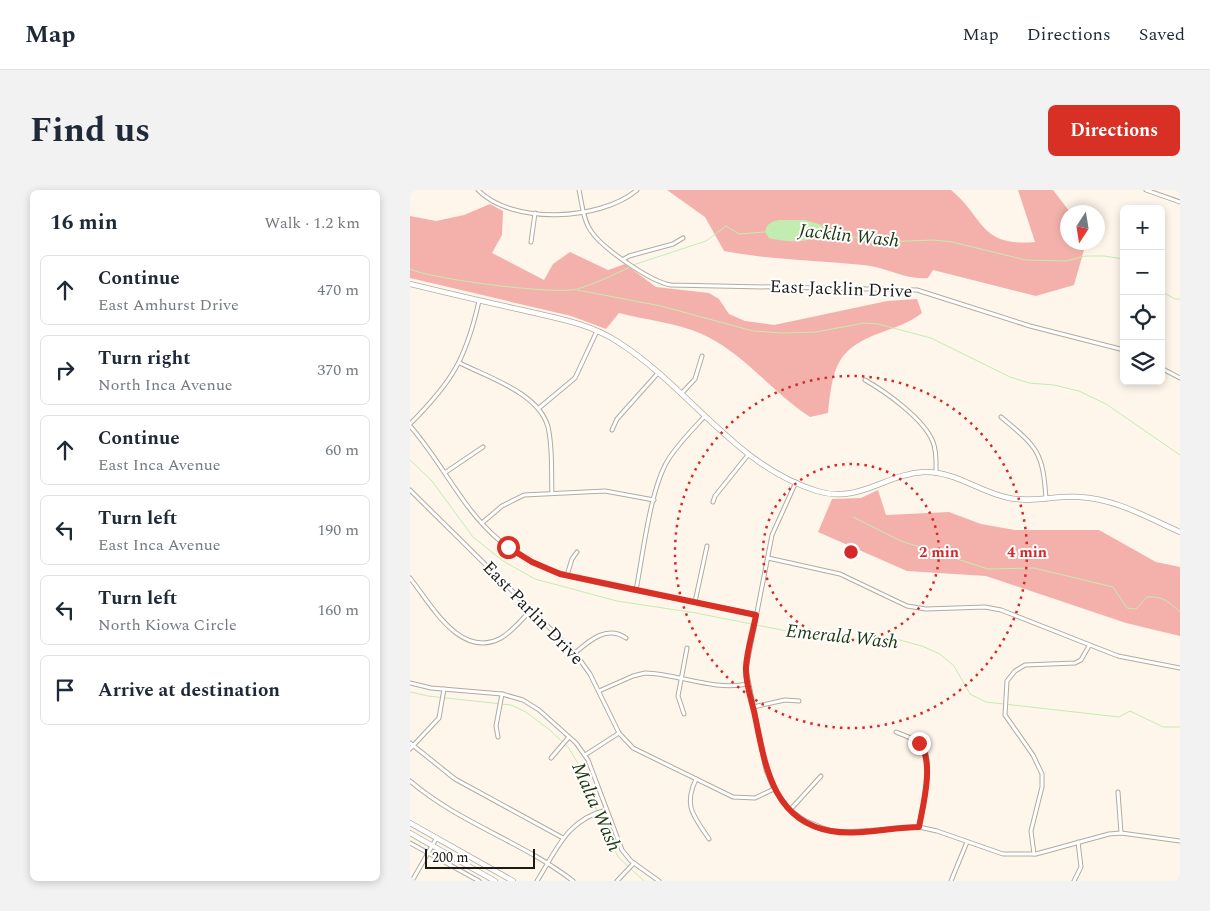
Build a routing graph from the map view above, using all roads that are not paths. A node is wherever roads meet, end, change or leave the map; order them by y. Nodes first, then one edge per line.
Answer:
1 (478, 190) edge
2 (579, 190) edge
3 (637, 190) edge
4 (1146, 190) edge
5 (1180, 202) edge
6 (584, 210) junction
7 (535, 213) junction
8 (683, 238) dead end
9 (531, 242) dead end
10 (624, 259) junction
11 (410, 284) edge
12 (479, 301) junction
13 (597, 331) junction
14 (1120, 349) edge
15 (702, 356) dead end
16 (460, 363) junction
17 (1165, 370) edge
18 (658, 373) junction
19 (1180, 378) edge
20 (865, 380) dead end
21 (681, 394) junction
22 (539, 408) junction
23 (706, 416) junction
24 (1001, 417) dead end
25 (410, 425) edge
26 (612, 430) dead end
27 (483, 447) dead end
28 (748, 455) junction
29 (446, 472) junction
30 (936, 473) junction
31 (796, 482) junction
32 (410, 490) edge
33 (552, 493) junction
34 (1046, 499) junction
35 (654, 500) junction
36 (713, 502) dead end
37 (482, 523) junction
38 (1180, 532) edge
39 (707, 546) dead end
40 (577, 552) dead end
41 (768, 558) junction
42 (567, 576) junction
43 (410, 578) edge
44 (636, 590) junction
45 (695, 602) junction
46 (532, 609) junction
47 (756, 615) junction
48 (626, 638) dead end
49 (1089, 646) junction
50 (687, 648) dead end
51 (575, 653) junction
52 (1180, 668) edge
53 (680, 679) junction
54 (410, 683) edge
55 (748, 684) junction
56 (444, 689) junction
57 (599, 691) junction
58 (502, 694) junction
59 (799, 701) dead end
60 (753, 707) junction
61 (684, 714) dead end
62 (896, 732) dead end
63 (619, 733) junction
64 (498, 737) dead end
65 (569, 737) junction
66 (411, 746) edge
67 (585, 755) junction
68 (551, 758) dead end
69 (821, 776) dead end
70 (696, 779) junction
71 (410, 781) edge
72 (774, 790) junction
73 (1118, 792) dead end
74 (606, 810) junction
75 (790, 810) junction
76 (410, 823) edge
77 (919, 827) junction
78 (410, 833) edge
79 (1121, 833) junction
80 (563, 838) junction
81 (709, 839) dead end
82 (436, 840) junction
83 (1180, 841) edge
84 (410, 842) edge
85 (967, 842) junction
86 (1078, 842) junction
87 (432, 846) junction
88 (428, 854) junction
89 (1034, 854) junction
90 (548, 863) junction
91 (634, 863) junction
92 (412, 881) edge
93 (479, 881) edge
94 (495, 881) edge
95 (513, 881) edge
96 (537, 881) edge
97 (573, 881) edge
98 (617, 881) edge
99 (658, 881) edge
100 (951, 881) edge
101 (1074, 881) edge

1 - 7 street
2 - 6 street, East Jacklin Drive
3 - 6 street
4 - 5 street
6 - 7 street
6 - 10 street, East Jacklin Drive
7 - 9 street
8 - 10 street
10 - 14 street, East Jacklin Drive
11 - 12 street
12 - 13 street
12 - 16 street
13 - 18 street
13 - 22 street
15 - 21 street
16 - 22 street
16 - 25 street
17 - 19 street
18 - 21 street
18 - 26 street
20 - 30 street
21 - 23 street
22 - 33 street
23 - 28 street
23 - 35 street
24 - 34 street
25 - 29 street
27 - 29 street
28 - 31 street
28 - 36 street
29 - 37 street
30 - 31 street
30 - 34 street
31 - 41 street
32 - 46 street, East Parlin Drive
33 - 35 street
33 - 37 street
34 - 38 street
35 - 44 street
37 - 42 street
39 - 45 street
40 - 42 street
41 - 47 street
41 - 49 street
42 - 44 street
43 - 46 street
44 - 45 street
45 - 47 street
46 - 51 street, East Parlin Drive
47 - 55 street
48 - 51 street
49 - 52 street
49 - 89 street
50 - 53 street
51 - 57 street, East Parlin Drive
53 - 55 street
53 - 57 street
53 - 61 street
54 - 56 street
55 - 60 street
56 - 58 street
56 - 66 street
57 - 63 street, East Parlin Drive
58 - 64 street
58 - 65 street
59 - 60 street
60 - 72 street
62 - 77 street
63 - 67 street
63 - 70 street, East Parlin Drive
65 - 67 street
65 - 68 street
66 - 80 street
67 - 74 street
69 - 75 street
70 - 72 street, East Parlin Drive
70 - 81 street
71 - 90 street
72 - 75 street
73 - 79 street
74 - 80 street
74 - 91 street
75 - 77 street
76 - 82 street
77 - 85 street
78 - 87 street
79 - 83 street
79 - 86 street
80 - 90 street
82 - 87 street
82 - 95 street
84 - 88 street
85 - 89 street
85 - 100 street
86 - 89 street
86 - 101 street
87 - 88 street
87 - 94 street
88 - 92 street
88 - 93 street
90 - 96 street
90 - 97 street
91 - 98 street
91 - 99 street

